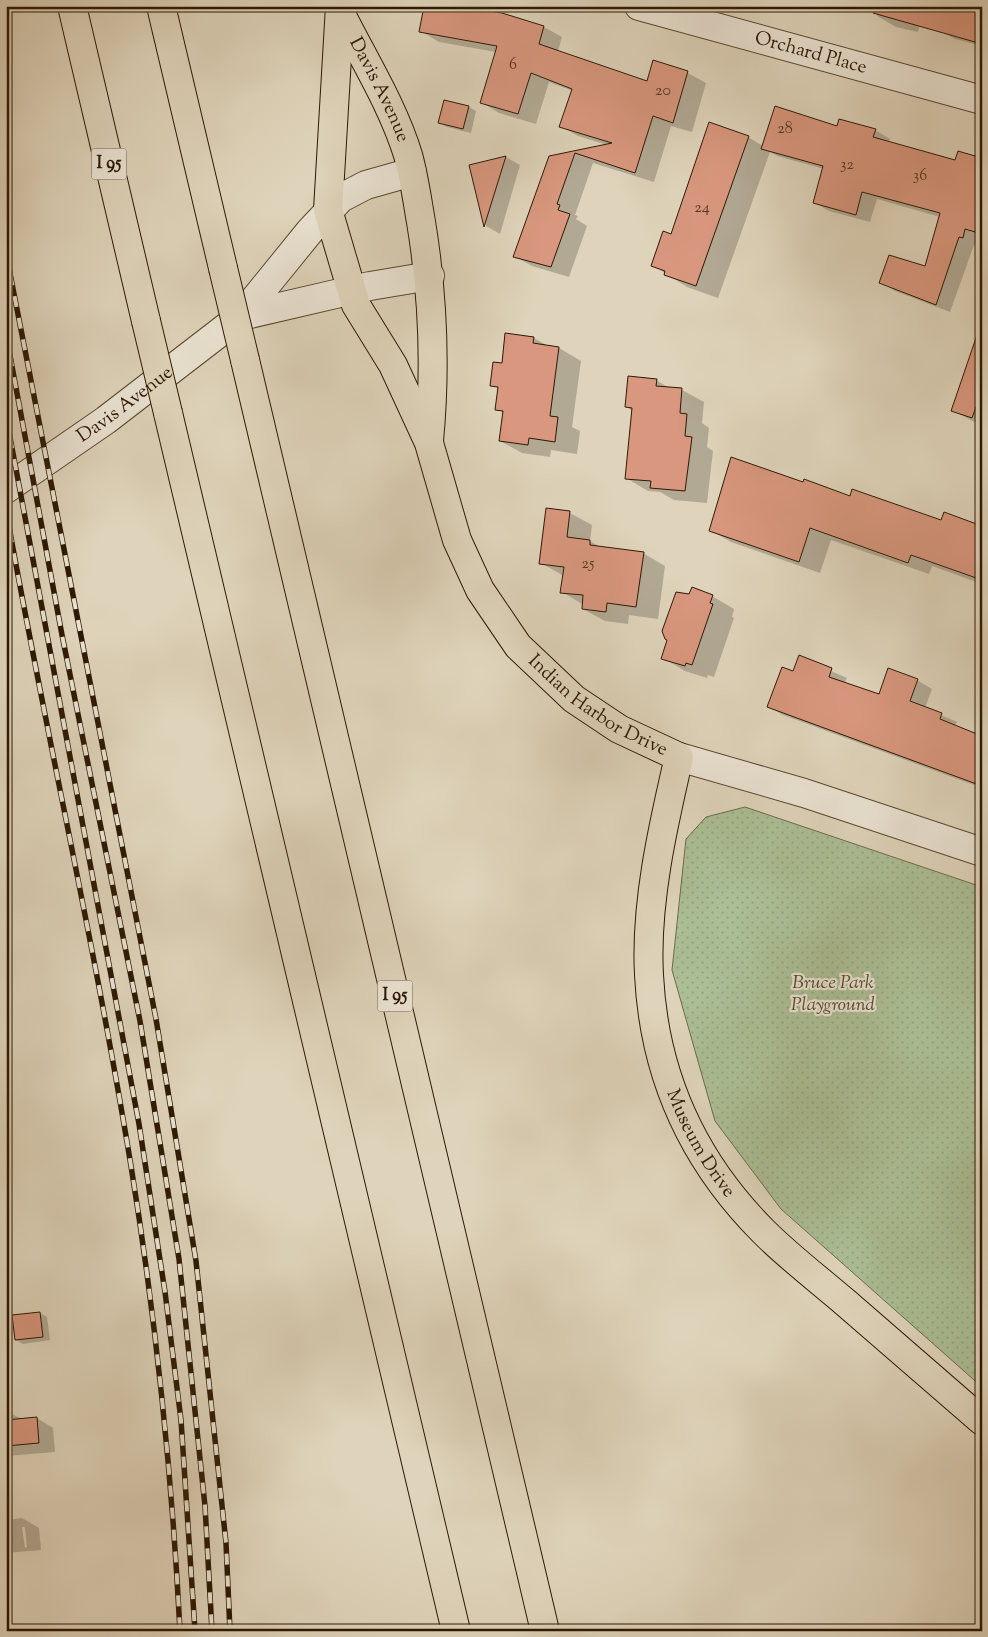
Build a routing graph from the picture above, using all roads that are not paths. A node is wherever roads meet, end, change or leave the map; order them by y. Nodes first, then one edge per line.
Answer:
1 (72, 6) edge
2 (161, 6) edge
3 (639, 6) edge
4 (340, 9) edge
5 (982, 100) edge
6 (412, 172) junction
7 (328, 210) junction
8 (430, 276) junction
9 (351, 290) junction
10 (241, 316) junction
11 (429, 442) junction
12 (6, 489) edge
13 (679, 757) junction
14 (982, 852) edge
15 (982, 1421) edge
16 (527, 1552) junction
17 (456, 1631) edge
18 (545, 1631) edge
19 (551, 1631) edge

1 - 17 main road, I 95, bridge
2 - 16 main road, I 95, bridge
3 - 5 street, Orchard Place
4 - 6 main road, Davis Avenue
4 - 7 main road, Davis Avenue
6 - 7 street, Davis Avenue
6 - 8 main road, Davis Avenue
7 - 9 main road, Davis Avenue
7 - 10 street, Davis Avenue
8 - 9 street, Davis Avenue
8 - 11 main road, Indian Harbor Drive
9 - 10 street, Davis Avenue
9 - 11 main road, Indian Harbor Drive
10 - 12 street, Davis Avenue
11 - 13 main road, Indian Harbor Drive
13 - 14 street, Indian Harbor Drive
13 - 15 main road, Museum Drive
16 - 18 main road, I 95
16 - 19 main road

